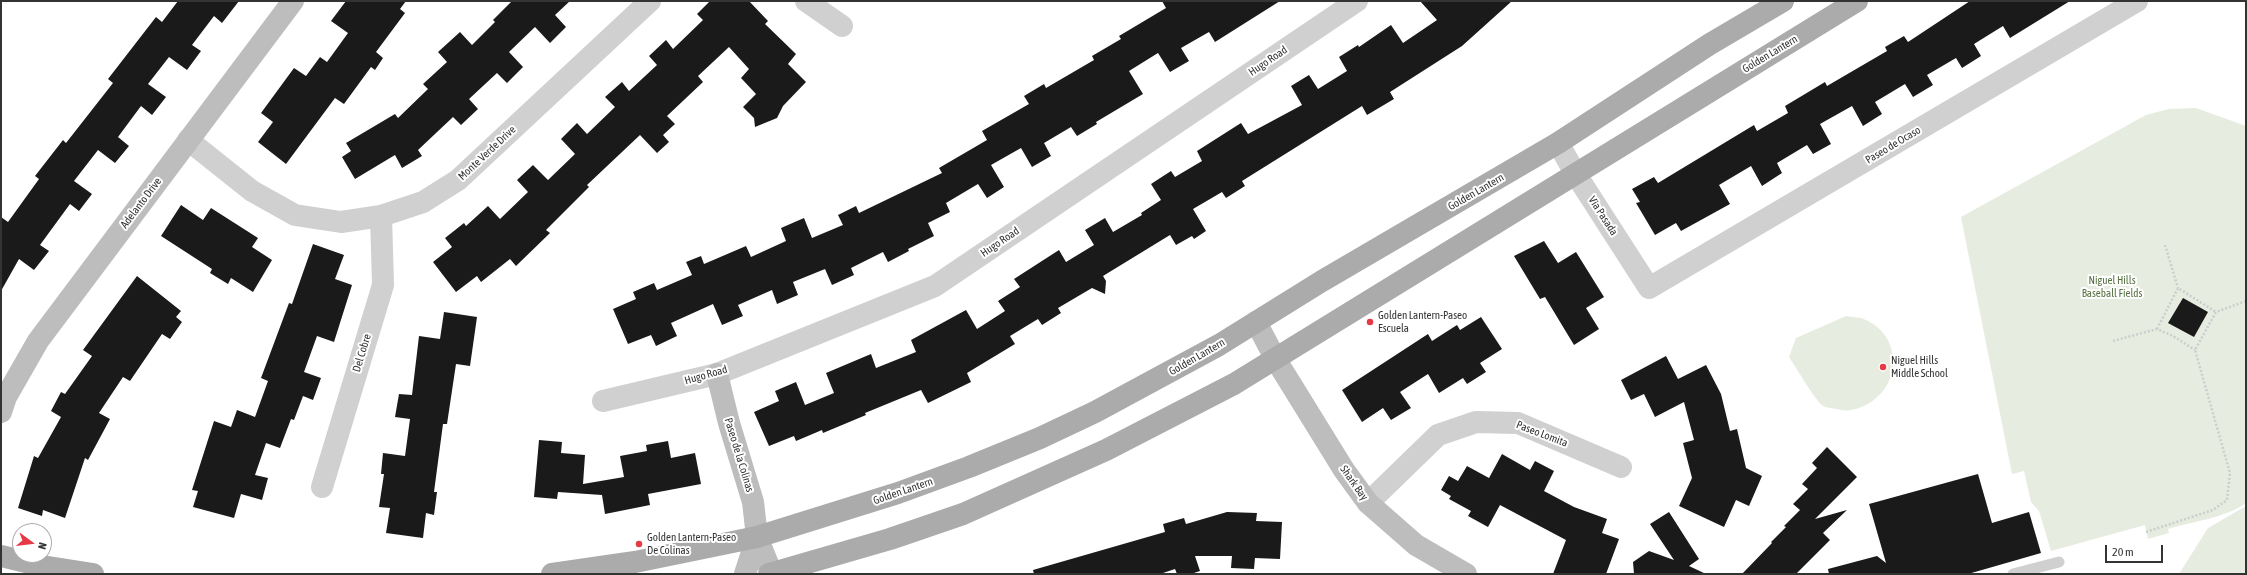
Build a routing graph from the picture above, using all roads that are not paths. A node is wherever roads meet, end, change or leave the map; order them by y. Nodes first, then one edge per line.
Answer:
1 (293, 1) edge
2 (650, 1) edge
3 (806, 1) edge
4 (1357, 1) edge
5 (1783, 1) edge
6 (1857, 1) edge
7 (2137, 1) edge
8 (842, 26) dead end
9 (188, 140) junction
10 (1558, 143) junction
11 (1575, 173) junction
12 (381, 216) junction
13 (1649, 288) joint
14 (1256, 322) junction
15 (1276, 360) junction
16 (717, 374) junction
17 (603, 401) dead end
18 (1, 412) edge
19 (1621, 467) dead end
20 (322, 486) dead end
21 (1368, 502) junction
22 (757, 537) junction
23 (1, 556) edge
24 (2059, 562) dead end
25 (93, 574) edge
26 (552, 574) edge
27 (745, 574) edge
28 (771, 574) edge
29 (1466, 574) edge
30 (2013, 574) edge

1 - 9 street, Adelanto Drive
2 - 12 street, Monte Verde Drive
3 - 8 street
4 - 16 street, Hugo Road
5 - 10 main road, Golden Lantern
6 - 11 main road, Golden Lantern
7 - 13 street, Paseo de Ocaso
9 - 12 street, Monte Verde Drive
9 - 18 street, Adelanto Drive
10 - 11 street, Via Pasada
10 - 14 main road, Golden Lantern
11 - 13 street, Via Pasada
11 - 15 main road, Golden Lantern
12 - 20 street, Del Cobre
14 - 15 street, Shark Bay
14 - 22 main road, Golden Lantern
15 - 21 street, Shark Bay
15 - 28 main road, Golden Lantern
16 - 17 street, Hugo Road
16 - 22 street, Paseo de la Colinas
19 - 21 street, Paseo Lomita
21 - 29 street, Shark Bay
22 - 26 main road, Golden Lantern
22 - 27 street, Paseo de la Colinas
22 - 28 street, Paseo de la Colinas
23 - 25 main road
24 - 30 lane

